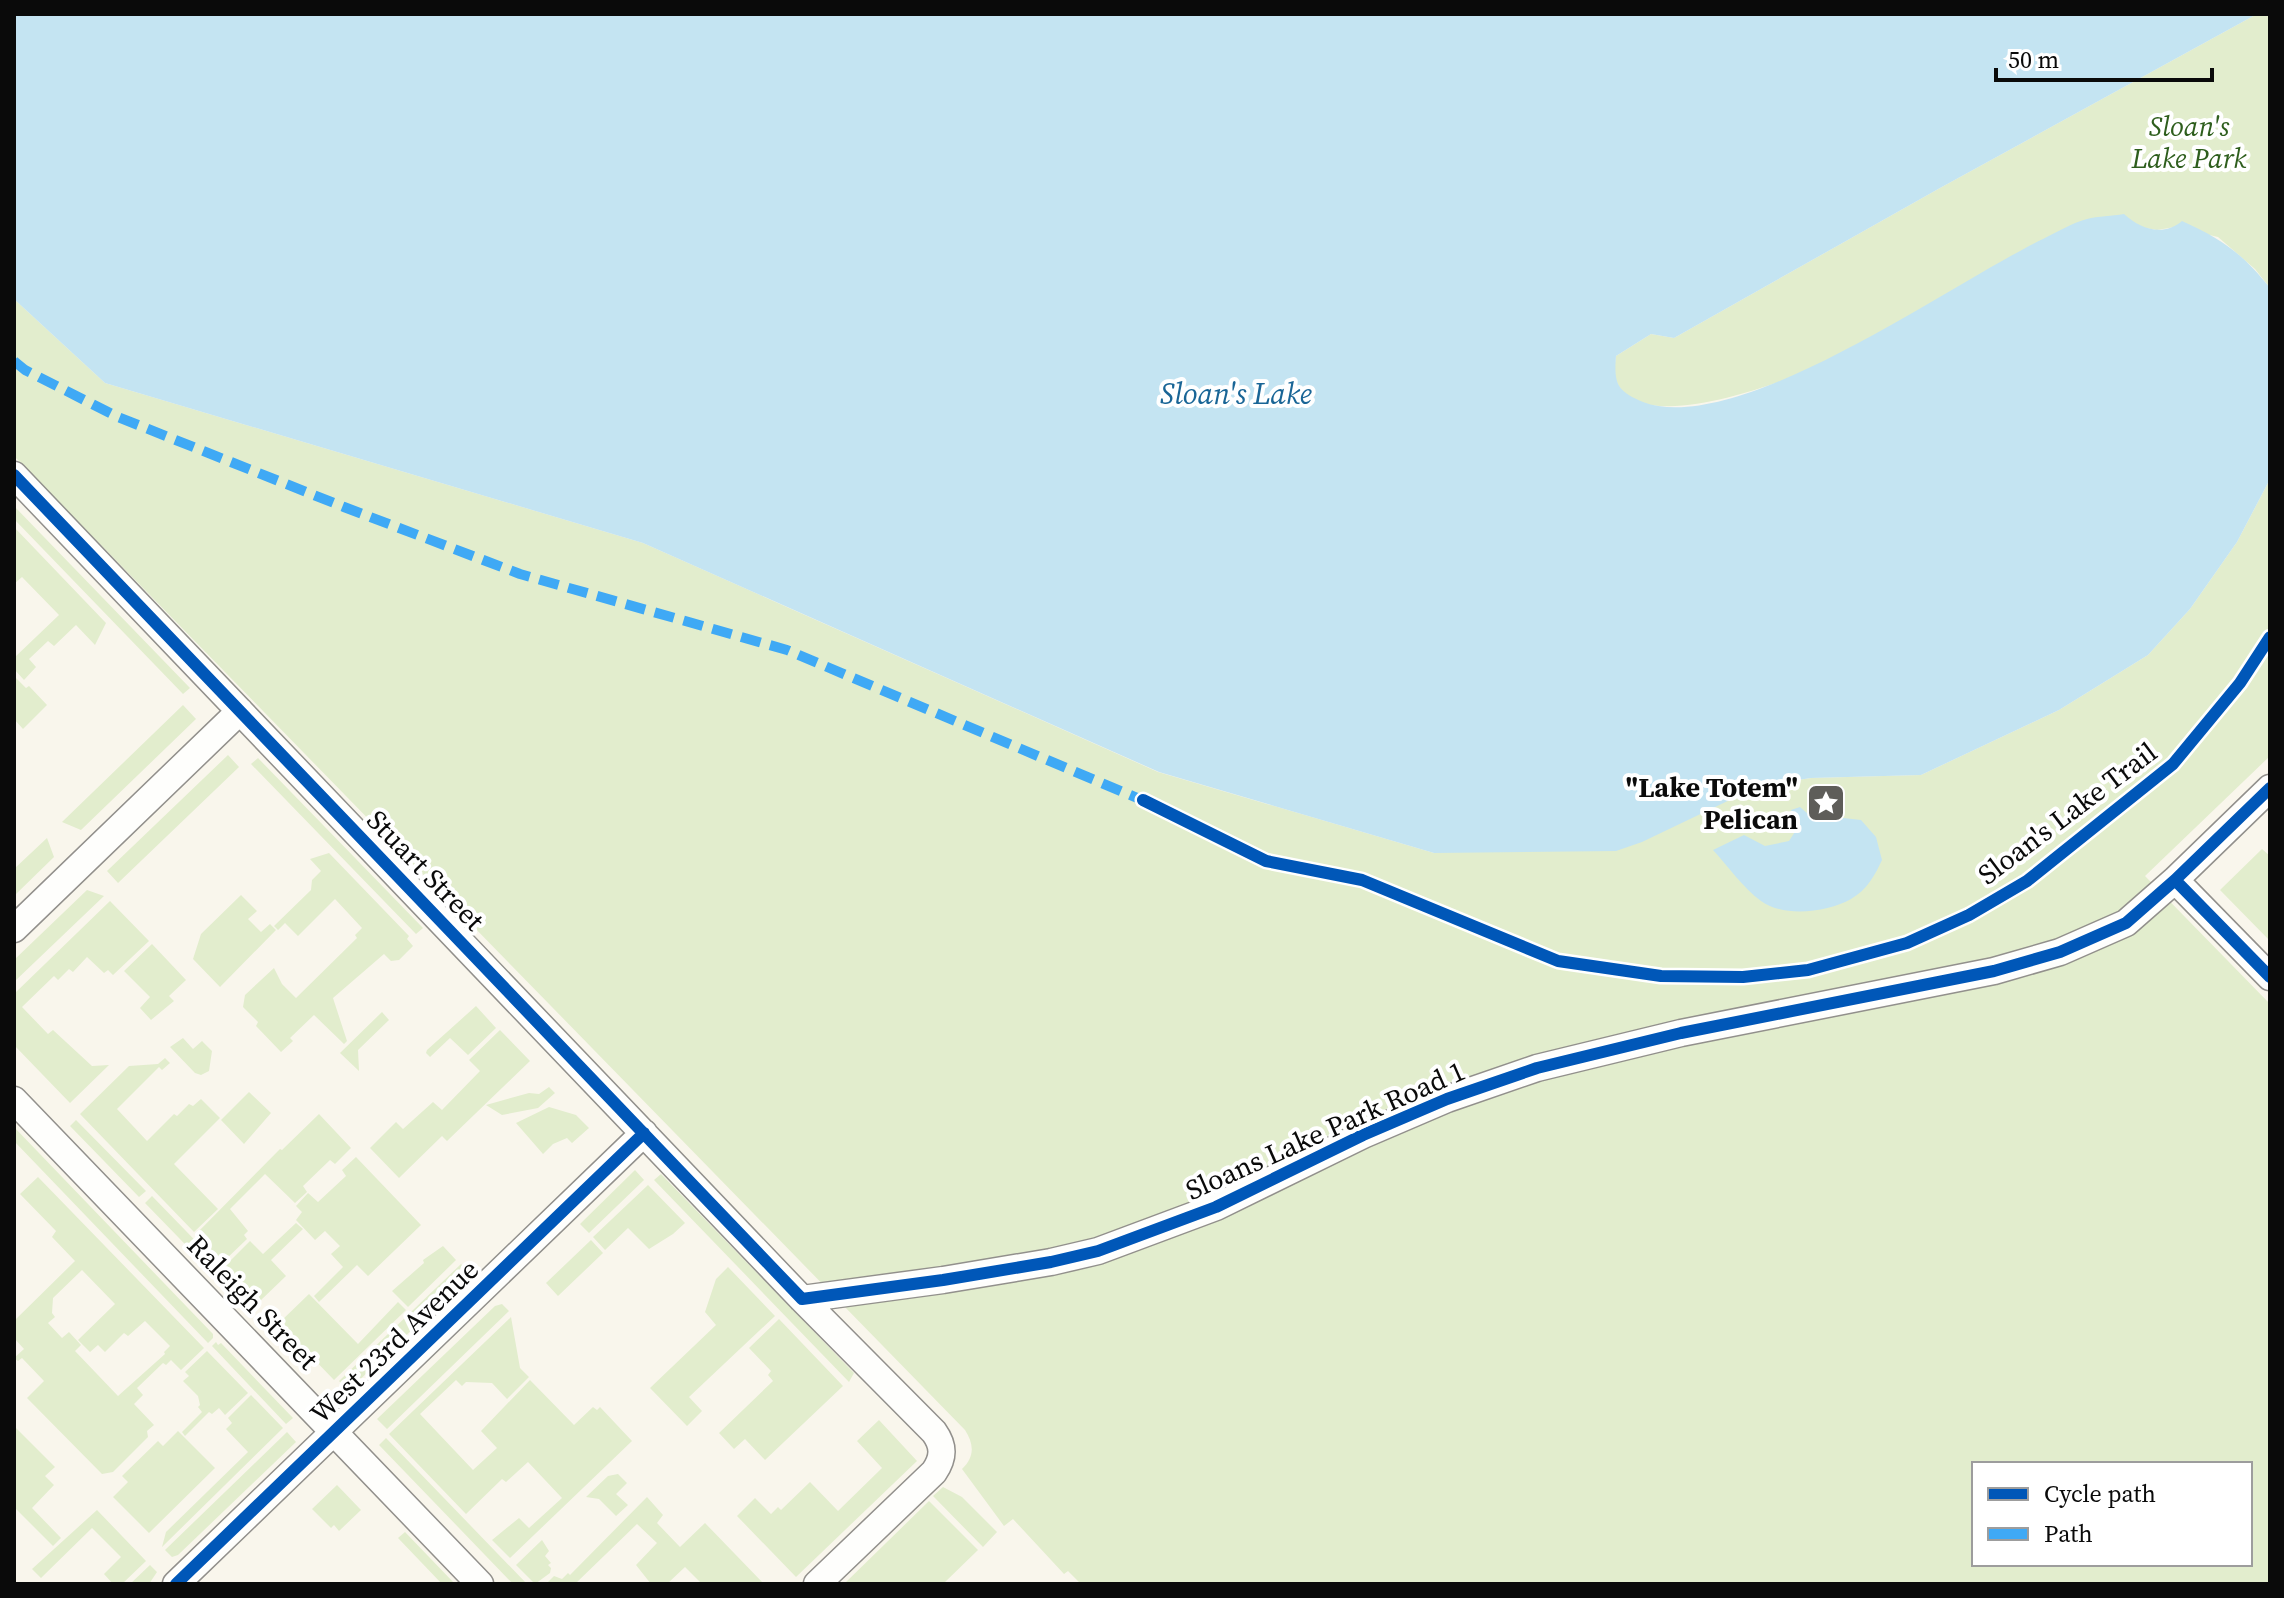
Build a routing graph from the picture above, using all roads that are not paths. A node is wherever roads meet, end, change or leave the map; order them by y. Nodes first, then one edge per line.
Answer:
1 (14, 475) edge
2 (240, 711) junction
3 (2270, 788) edge
4 (2175, 880) junction
5 (14, 929) edge
6 (2270, 977) edge
7 (14, 1100) edge
8 (644, 1133) junction
9 (802, 1299) junction
10 (334, 1432) junction
11 (176, 1584) edge
12 (480, 1584) edge
13 (817, 1584) edge

1 - 2 street, Stuart Street
2 - 5 street
2 - 8 street, Stuart Street
3 - 4 street, Sloans Lake Park Road 1
4 - 6 street
4 - 9 street, Sloans Lake Park Road 1
7 - 10 street, Raleigh Street
8 - 9 street, Stuart Street
8 - 10 street, West 23rd Avenue
9 - 13 street, Stuart Street
10 - 11 street, West 23rd Avenue
10 - 12 street, Raleigh Street

